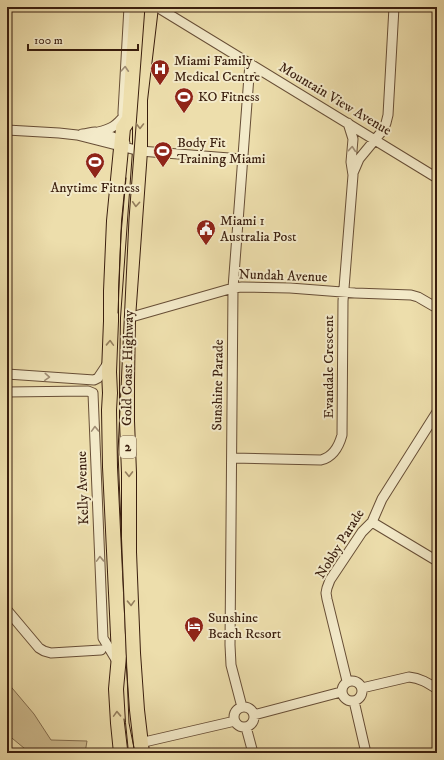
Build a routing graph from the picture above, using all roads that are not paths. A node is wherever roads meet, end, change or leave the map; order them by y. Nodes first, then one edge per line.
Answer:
1 (129, 7) edge
2 (137, 7) edge
3 (151, 7) edge
4 (157, 7) edge
5 (394, 7) edge
6 (250, 63) junction
7 (126, 110) junction
8 (348, 123) junction
9 (7, 130) edge
10 (95, 132) junction
11 (77, 135) junction
12 (375, 140) junction
13 (121, 144) junction
14 (140, 151) junction
15 (242, 159) junction
16 (352, 175) junction
17 (437, 178) edge
18 (233, 288) junction
19 (344, 292) junction
20 (437, 308) edge
21 (128, 318) junction
22 (110, 360) junction
23 (7, 374) edge
24 (7, 392) edge
25 (437, 412) edge
26 (232, 458) junction
27 (372, 522) junction
28 (437, 561) edge
29 (7, 610) edge
30 (101, 650) dead end
31 (118, 664) junction
32 (347, 681) junction
33 (362, 688) junction
34 (437, 689) edge
35 (341, 692) junction
36 (354, 701) junction
37 (242, 707) junction
38 (254, 715) junction
39 (235, 721) junction
40 (246, 727) junction
41 (141, 748) edge
42 (121, 753) edge
43 (253, 753) edge
44 (366, 753) edge

7 -> 1 street, Gold Coast Highway
2 - 7 highway, Gold Coast Highway / 2
3 -> 14 highway, Gold Coast Highway / 2
4 - 6 street, Mountain View Avenue
5 - 12 street, Evandale Crescent
6 - 8 street, Mountain View Avenue
6 - 15 street, Sunshine Parade
7 - 10 street
7 - 13 highway, Gold Coast Highway / 2
8 - 12 street, Mountain View Avenue
16 -> 8 street, Evandale Crescent
9 - 11 street
10 - 11 street
10 - 13 street
11 - 13 street
12 - 16 street, Evandale Crescent
12 - 17 street, Mountain View Avenue
13 - 14 street
22 -> 13 highway, Gold Coast Highway / 2
14 - 15 street
14 -> 21 highway, Gold Coast Highway / 2
15 - 18 street, Sunshine Parade
16 - 19 street, Evandale Crescent
18 - 19 street, Nundah Avenue
18 - 21 street, Nundah Avenue
18 - 26 street, Sunshine Parade
19 - 20 street, Nundah Avenue
19 - 26 street, Evandale Crescent
21 -> 41 highway, Gold Coast Highway / 2
23 -> 22 street
22 - 31 highway, Gold Coast Highway / 2
31 -> 24 street, Kelly Avenue
25 - 27 street, Nobby Parade
26 - 37 street, Sunshine Parade
27 - 28 street
27 - 32 street, Nobby Parade
29 - 30 street
42 -> 31 highway, Gold Coast Highway / 2
32 - 33 street
32 - 35 street
33 - 34 street
33 - 36 street
35 - 36 street
35 - 38 street
36 - 44 street
37 - 38 street
37 - 39 street
38 - 40 street
39 - 40 street
39 - 41 street
40 - 43 street

